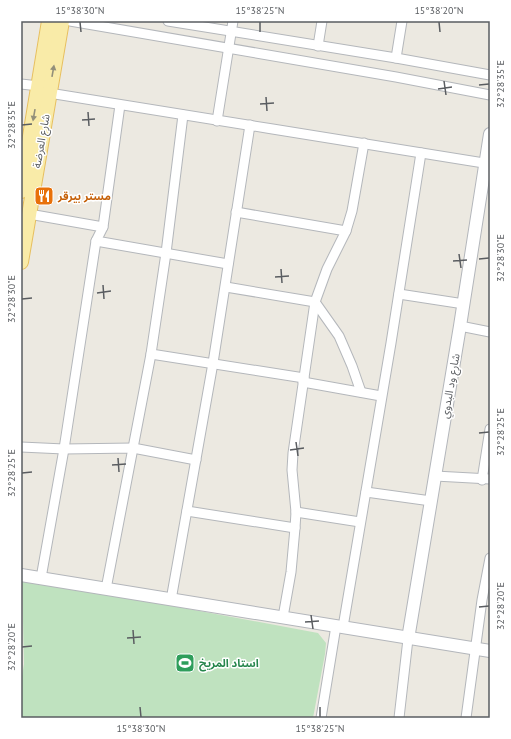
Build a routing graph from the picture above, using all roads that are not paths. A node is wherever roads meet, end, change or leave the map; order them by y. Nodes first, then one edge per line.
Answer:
1 (62, 21) edge
2 (70, 21) edge
3 (168, 21) edge
4 (233, 21) edge
5 (322, 21) edge
6 (402, 21) edge
7 (48, 22) edge
8 (232, 32) junction
9 (318, 46) junction
10 (229, 49) junction
11 (396, 58) junction
12 (490, 75) edge
13 (21, 84) edge
14 (44, 90) junction
15 (490, 95) edge
16 (120, 105) junction
17 (183, 115) junction
18 (217, 121) junction
19 (250, 125) junction
20 (490, 134) edge
21 (364, 143) junction
22 (421, 153) junction
23 (488, 164) edge
24 (21, 192) edge
25 (236, 212) junction
26 (29, 214) junction
27 (104, 227) junction
28 (346, 232) junction
29 (96, 241) junction
30 (166, 253) junction
31 (21, 262) edge
32 (228, 264) junction
33 (226, 286) junction
34 (399, 294) junction
35 (315, 302) junction
36 (464, 304) junction
37 (460, 326) junction
38 (490, 332) edge
39 (151, 354) junction
40 (213, 363) junction
41 (304, 380) junction
42 (361, 392) junction
43 (381, 396) junction
44 (490, 429) edge
45 (21, 447) edge
46 (133, 448) junction
47 (64, 449) junction
48 (196, 460) junction
49 (435, 476) junction
50 (486, 480) edge
51 (366, 492) junction
52 (431, 501) junction
53 (187, 512) junction
54 (296, 512) junction
55 (360, 522) junction
56 (295, 528) junction
57 (490, 559) edge
58 (21, 575) edge
59 (41, 578) junction
60 (106, 589) junction
61 (171, 600) junction
62 (283, 617) junction
63 (340, 627) junction
64 (408, 639) junction
65 (476, 649) junction
66 (490, 652) edge
67 (321, 718) edge
68 (398, 718) edge
69 (466, 718) edge

14 -> 1 main road, شارع العرضة
2 - 10 street
3 - 8 street
4 - 8 street
5 - 9 street
6 - 11 street
7 - 14 main road, شارع العرضة
8 - 9 street
8 - 10 street
9 - 11 street
10 - 15 street
10 - 18 street
11 - 12 street
13 - 14 street
14 - 16 street
14 -> 24 main road, شارع العرضة
14 - 26 main road, شارع العرضة
16 - 17 street
16 - 27 street
17 - 18 street
17 - 30 street
18 - 19 street
19 - 21 street
19 - 25 street
20 - 23 street, شارع ود البدوي
21 - 22 street
21 - 28 street
22 - 23 street
22 - 34 street
23 - 36 street, شارع ود البدوي
25 - 28 street
25 - 32 street
26 - 27 street
26 - 31 main road, شارع العرضة
27 - 29 street
28 - 35 street
29 - 30 street
29 - 47 street
30 - 32 street
30 - 39 street
32 - 33 street
33 - 35 street
33 - 40 street
34 - 36 street
34 - 43 street
35 - 41 street
35 - 42 street
36 - 37 street, شارع ود البدوي
37 - 38 street
37 - 49 street, شارع ود البدوي
39 - 40 street
39 - 46 street
40 - 41 street
40 - 48 street
41 - 42 street
41 - 54 street
42 - 43 street
43 - 51 street
44 - 50 street
45 - 47 street
46 - 47 street
46 - 48 street
46 - 60 street
47 - 59 street
48 - 53 street
49 - 50 street
49 - 52 street, شارع ود البدوي
51 - 52 street
51 - 55 street
52 - 64 street, شارع ود البدوي
53 - 56 street
53 - 61 street
54 - 55 street
54 - 56 street
55 - 63 street
56 - 62 street
57 - 65 street
58 - 59 street
59 - 60 street
60 - 61 street
61 - 62 street
62 - 63 street
63 - 64 street
63 - 67 street
64 - 65 street
64 - 68 street
65 - 66 street
65 - 69 street

